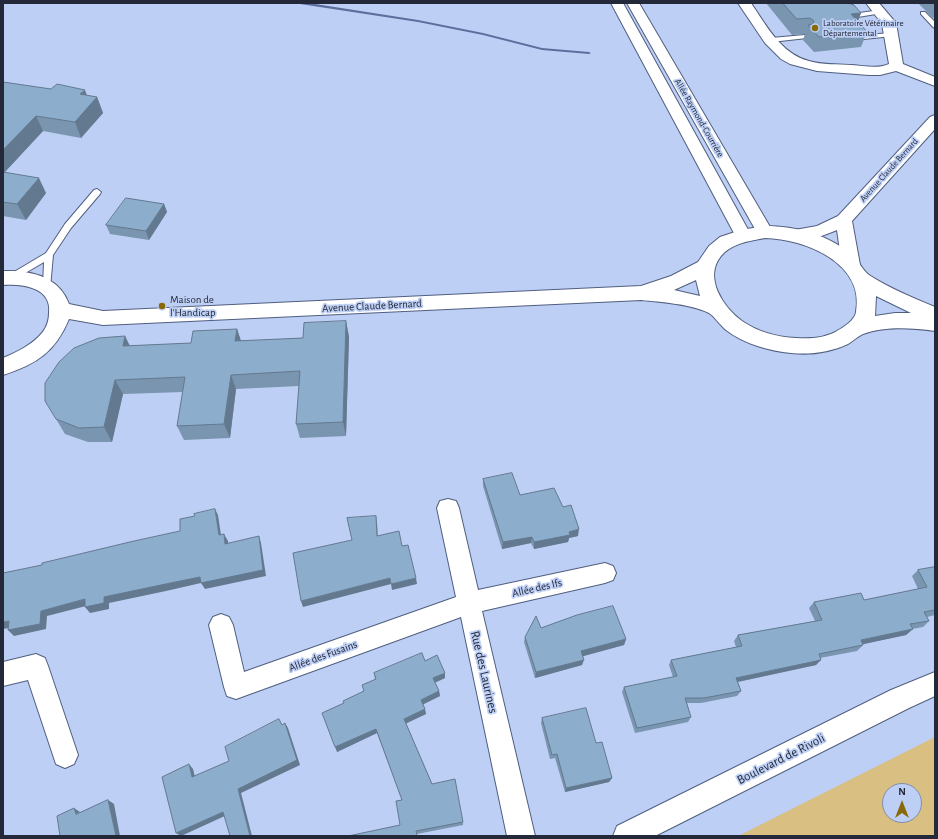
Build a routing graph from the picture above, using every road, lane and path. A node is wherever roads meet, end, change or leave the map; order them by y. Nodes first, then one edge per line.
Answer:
1 (617, 3) edge
2 (633, 3) edge
3 (744, 3) edge
4 (876, 8) edge
5 (923, 13) dead end
6 (846, 17) edge
7 (935, 26) edge
8 (891, 35) junction
9 (805, 37) edge
10 (854, 38) edge
11 (771, 40) junction
12 (896, 66) junction
13 (935, 82) edge
14 (935, 120) edge
15 (97, 192) dead end
16 (844, 220) junction
17 (765, 232) junction
18 (743, 235) junction
19 (795, 235) junction
20 (49, 255) junction
21 (706, 266) junction
22 (856, 272) junction
23 (8, 278) edge
24 (47, 286) junction
25 (641, 293) junction
26 (716, 308) junction
27 (60, 310) junction
28 (935, 315) edge
29 (103, 318) junction
30 (935, 323) edge
31 (856, 329) junction
32 (52, 334) junction
33 (3, 367) edge
34 (448, 508) dead end
35 (605, 573) dead end
36 (469, 603) junction
37 (221, 625) dead end
38 (3, 674) edge
39 (935, 684) edge
40 (65, 755) dead end
41 (521, 836) edge
42 (627, 836) edge

1 - 18 street, Allée Raymond-Courrière
2 - 17 street, Allée Raymond-Courrière
3 - 11 street
4 - 6 lane
4 - 8 street
5 - 7 lane
8 - 10 lane
8 - 12 street
9 - 11 lane
11 - 12 street
12 - 13 street
14 - 16 street, Avenue Claude Bernard
15 - 20 lane
16 - 19 street, Avenue Claude Bernard
16 - 22 street
17 - 18 street
17 - 19 street
18 - 21 street
19 - 22 street
20 - 23 lane
20 - 24 lane
21 - 25 street, Avenue Claude Bernard
21 - 26 street
22 - 28 street
22 - 31 street
23 - 24 street
24 - 27 street
25 - 26 street, Avenue Claude Bernard
25 - 29 street, Avenue Claude Bernard
26 - 31 street
27 - 29 street, Avenue Claude Bernard
27 - 32 street
29 - 32 street, Avenue Claude Bernard
30 - 31 street
32 - 33 street
34 - 36 street, Rue des Laurines
35 - 36 street, Allée des Ifs
36 - 37 street, Allée des Fusains
36 - 41 street, Rue des Laurines
38 - 40 street
39 - 42 street, Boulevard de Rivoli

